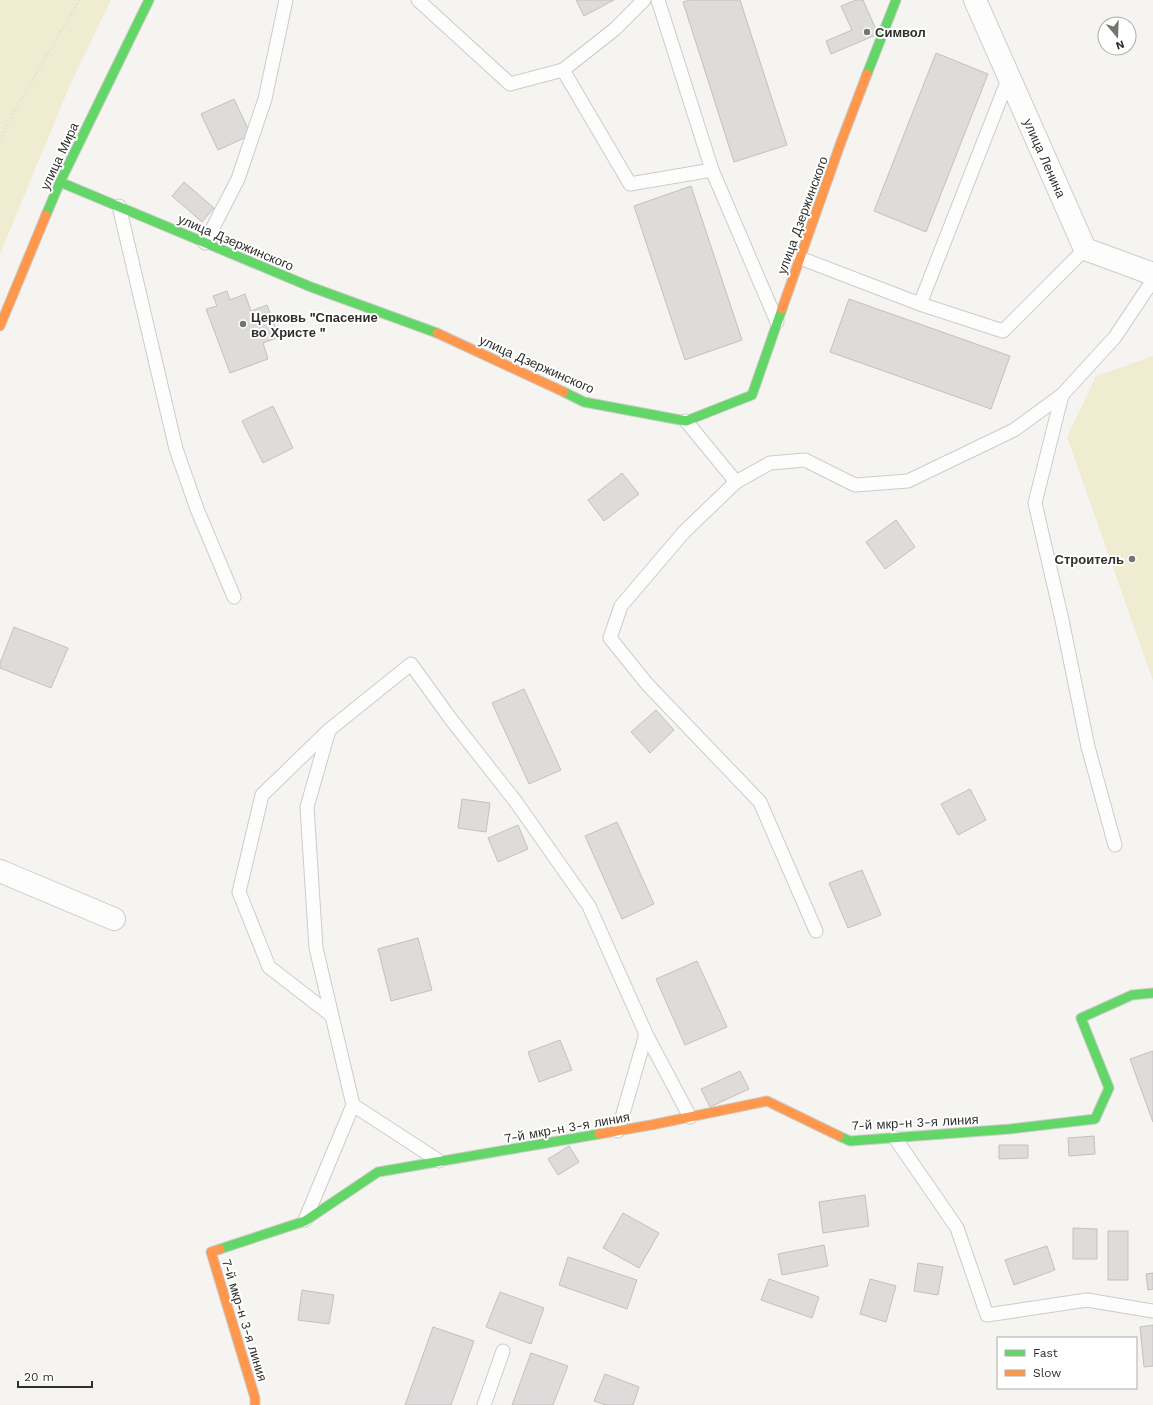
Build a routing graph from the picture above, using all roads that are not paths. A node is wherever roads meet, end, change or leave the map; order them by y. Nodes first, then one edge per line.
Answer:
1 (149, 0) edge
2 (286, 0) edge
3 (418, 0) edge
4 (644, 0) edge
5 (658, 0) edge
6 (975, 0) edge
7 (893, 2) edge
8 (563, 70) junction
9 (1009, 76) junction
10 (712, 170) junction
11 (60, 182) junction
12 (119, 206) junction
13 (205, 243) junction
14 (1085, 249) junction
15 (800, 258) junction
16 (1153, 274) edge
17 (1153, 280) edge
18 (920, 304) junction
19 (776, 322) junction
20 (0, 326) edge
21 (1062, 395) junction
22 (686, 421) junction
23 (736, 482) junction
24 (234, 597) dead end
25 (329, 730) junction
26 (1115, 844) dead end
27 (0, 871) edge
28 (114, 919) dead end
29 (816, 931) dead end
30 (1153, 993) edge
31 (331, 1015) junction
32 (646, 1034) junction
33 (352, 1105) junction
34 (690, 1117) junction
35 (618, 1131) junction
36 (895, 1138) junction
37 (439, 1161) junction
38 (305, 1221) junction
39 (1153, 1311) edge
40 (503, 1351) dead end
41 (255, 1405) edge
42 (484, 1405) edge

1 - 11 street, улица Мира
2 - 13 lane
3 - 8 lane
4 - 8 lane
5 - 10 lane
6 - 9 street, улица Ленина
7 - 15 street, улица Дзержинского
8 - 10 lane
9 - 14 street, улица Ленина
9 - 18 lane
10 - 19 lane
11 - 12 street, улица Дзержинского
11 - 20 street, улица Мира
12 - 13 street, улица Дзержинского
12 - 24 lane
13 - 22 street, улица Дзержинского
14 - 16 street
14 - 18 lane
15 - 18 lane
15 - 19 street, улица Дзержинского
17 - 21 lane
19 - 22 street, улица Дзержинского
21 - 23 lane
21 - 26 lane
22 - 23 lane
23 - 29 lane
25 - 31 lane
25 - 31 lane
25 - 32 lane
27 - 28 street
30 - 36 street, 7-й мкр-н 3-я линия
31 - 33 lane
32 - 34 lane
32 - 35 lane
33 - 37 lane
33 - 38 lane
34 - 35 street, 7-й мкр-н 3-я линия
34 - 36 street, 7-й мкр-н 3-я линия
35 - 37 street, 7-й мкр-н 3-я линия
36 - 39 lane
37 - 38 street, 7-й мкр-н 3-я линия
38 - 41 street, 7-й мкр-н 3-я линия
40 - 42 lane

